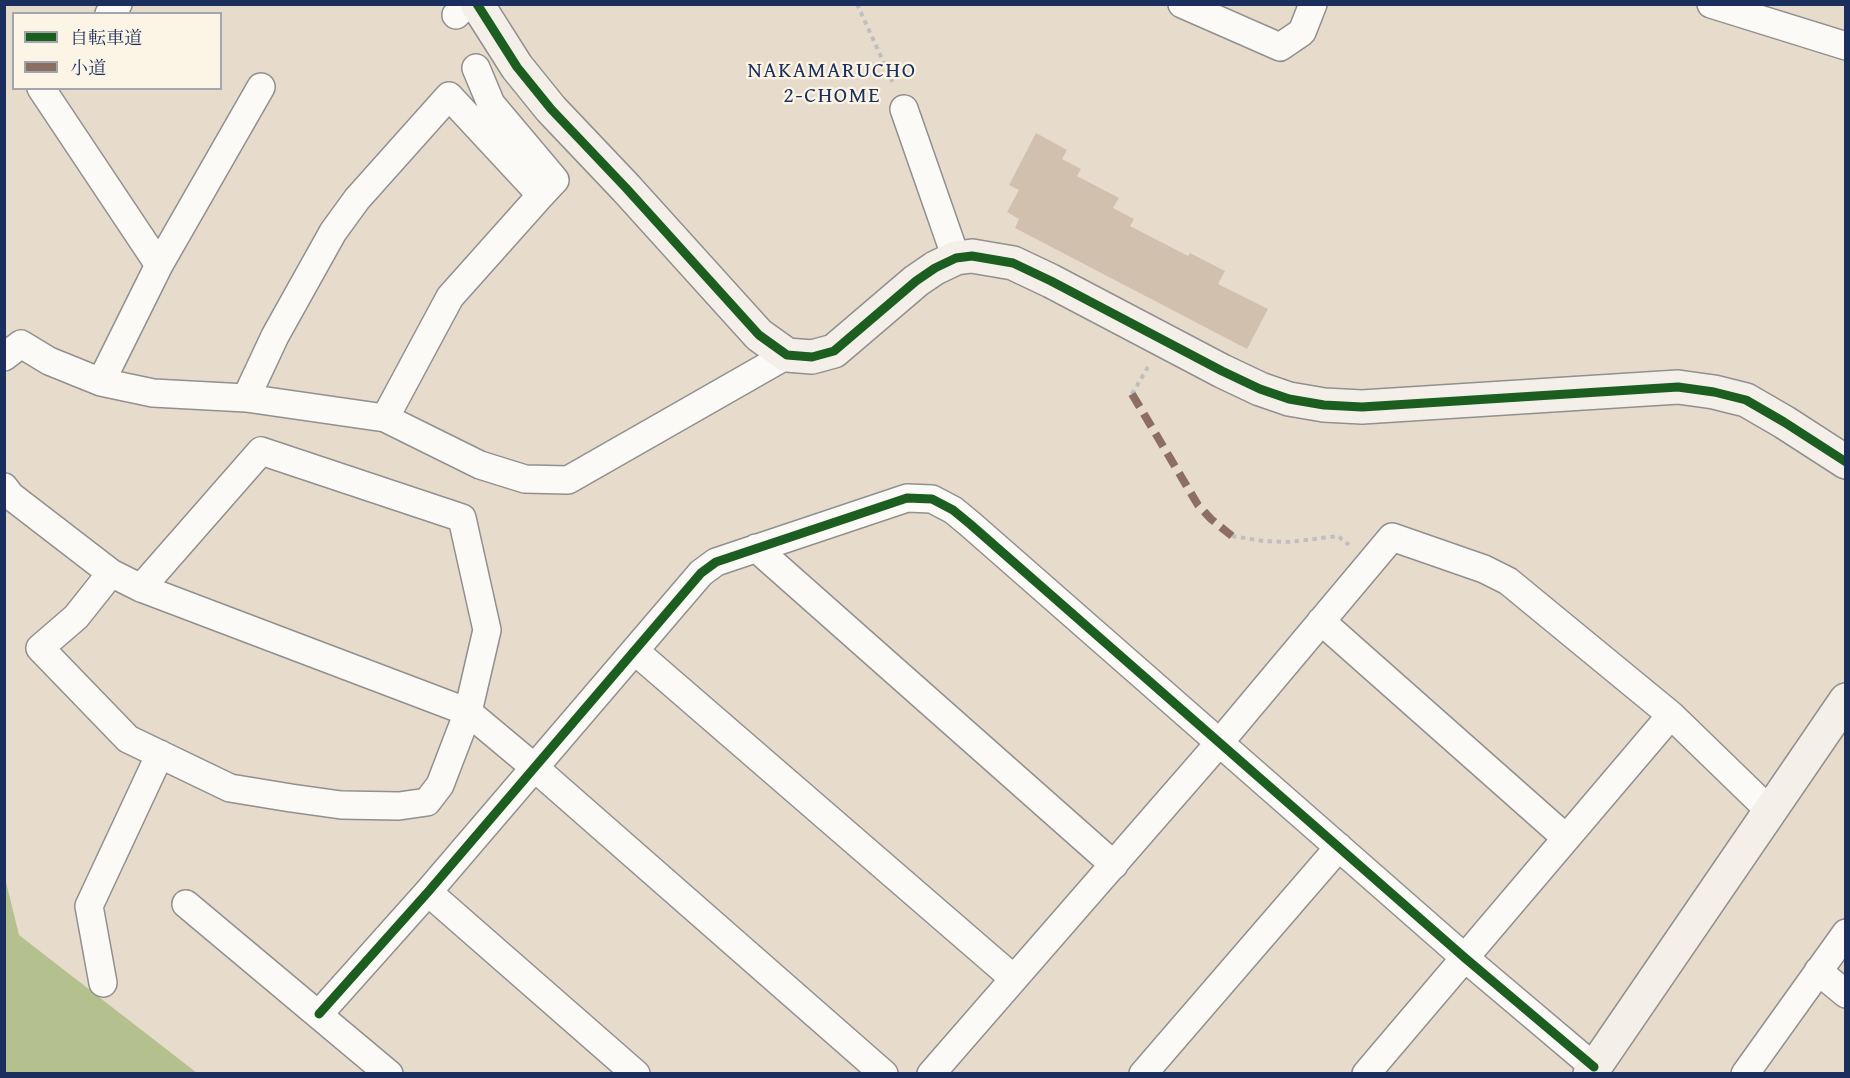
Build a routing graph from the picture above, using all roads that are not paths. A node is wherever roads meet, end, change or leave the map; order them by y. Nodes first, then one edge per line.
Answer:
1 (1182, 4) edge
2 (1313, 4) edge
3 (1711, 4) edge
4 (467, 8) edge
5 (1845, 46) edge
6 (476, 68) dead end
7 (261, 87) dead end
8 (42, 90) edge
9 (904, 109) road end
10 (541, 195) junction
11 (956, 258) junction
12 (159, 265) junction
13 (787, 355) junction
14 (4, 357) edge
15 (101, 382) junction
16 (246, 398) junction
17 (385, 418) junction
18 (1845, 462) edge
19 (4, 487) edge
20 (756, 548) junction
21 (111, 573) junction
22 (141, 588) junction
23 (1321, 621) junction
24 (635, 651) junction
25 (1845, 700) edge
26 (468, 712) junction
27 (1671, 715) junction
28 (1220, 742) junction
29 (160, 754) junction
30 (535, 768) junction
31 (1770, 811) junction
32 (1566, 838) junction
33 (1339, 847) junction
34 (1114, 865) junction
35 (428, 892) junction
36 (186, 904) dead end
37 (1845, 933) edge
38 (1465, 958) junction
39 (1818, 971) junction
40 (1013, 978) junction
41 (103, 983) dead end
42 (1845, 994) edge
43 (319, 1014) junction
44 (1592, 1070) edge
45 (389, 1074) edge
46 (636, 1074) edge
47 (884, 1074) edge
48 (931, 1074) edge
49 (1143, 1074) edge
50 (1366, 1074) edge
51 (1745, 1074) edge

1 - 2 street
3 - 5 street
4 - 13 street
6 - 10 street
7 - 12 street
8 - 12 street
9 - 11 street
10 - 16 street
10 - 17 street
11 - 13 street
11 - 18 street
12 - 15 street
13 - 17 street
14 - 15 street
15 - 16 street
16 - 17 street
19 - 21 street
20 - 24 street
20 - 28 street
20 - 34 street
21 - 22 street
21 - 29 street
22 - 26 street
22 - 26 street
23 - 27 street
23 - 28 street
23 - 32 street
24 - 30 street
24 - 40 street
25 - 31 street
26 - 29 street
26 - 30 street
27 - 31 street
27 - 32 street
28 - 33 street
28 - 34 street
29 - 41 street
30 - 35 street
30 - 47 street
31 - 44 street
32 - 38 street
33 - 38 street
33 - 49 street
34 - 40 street
35 - 43 street
35 - 46 street
36 - 43 street
37 - 39 street
38 - 44 street
38 - 50 street
39 - 42 street
39 - 51 street
40 - 48 street
43 - 45 street

